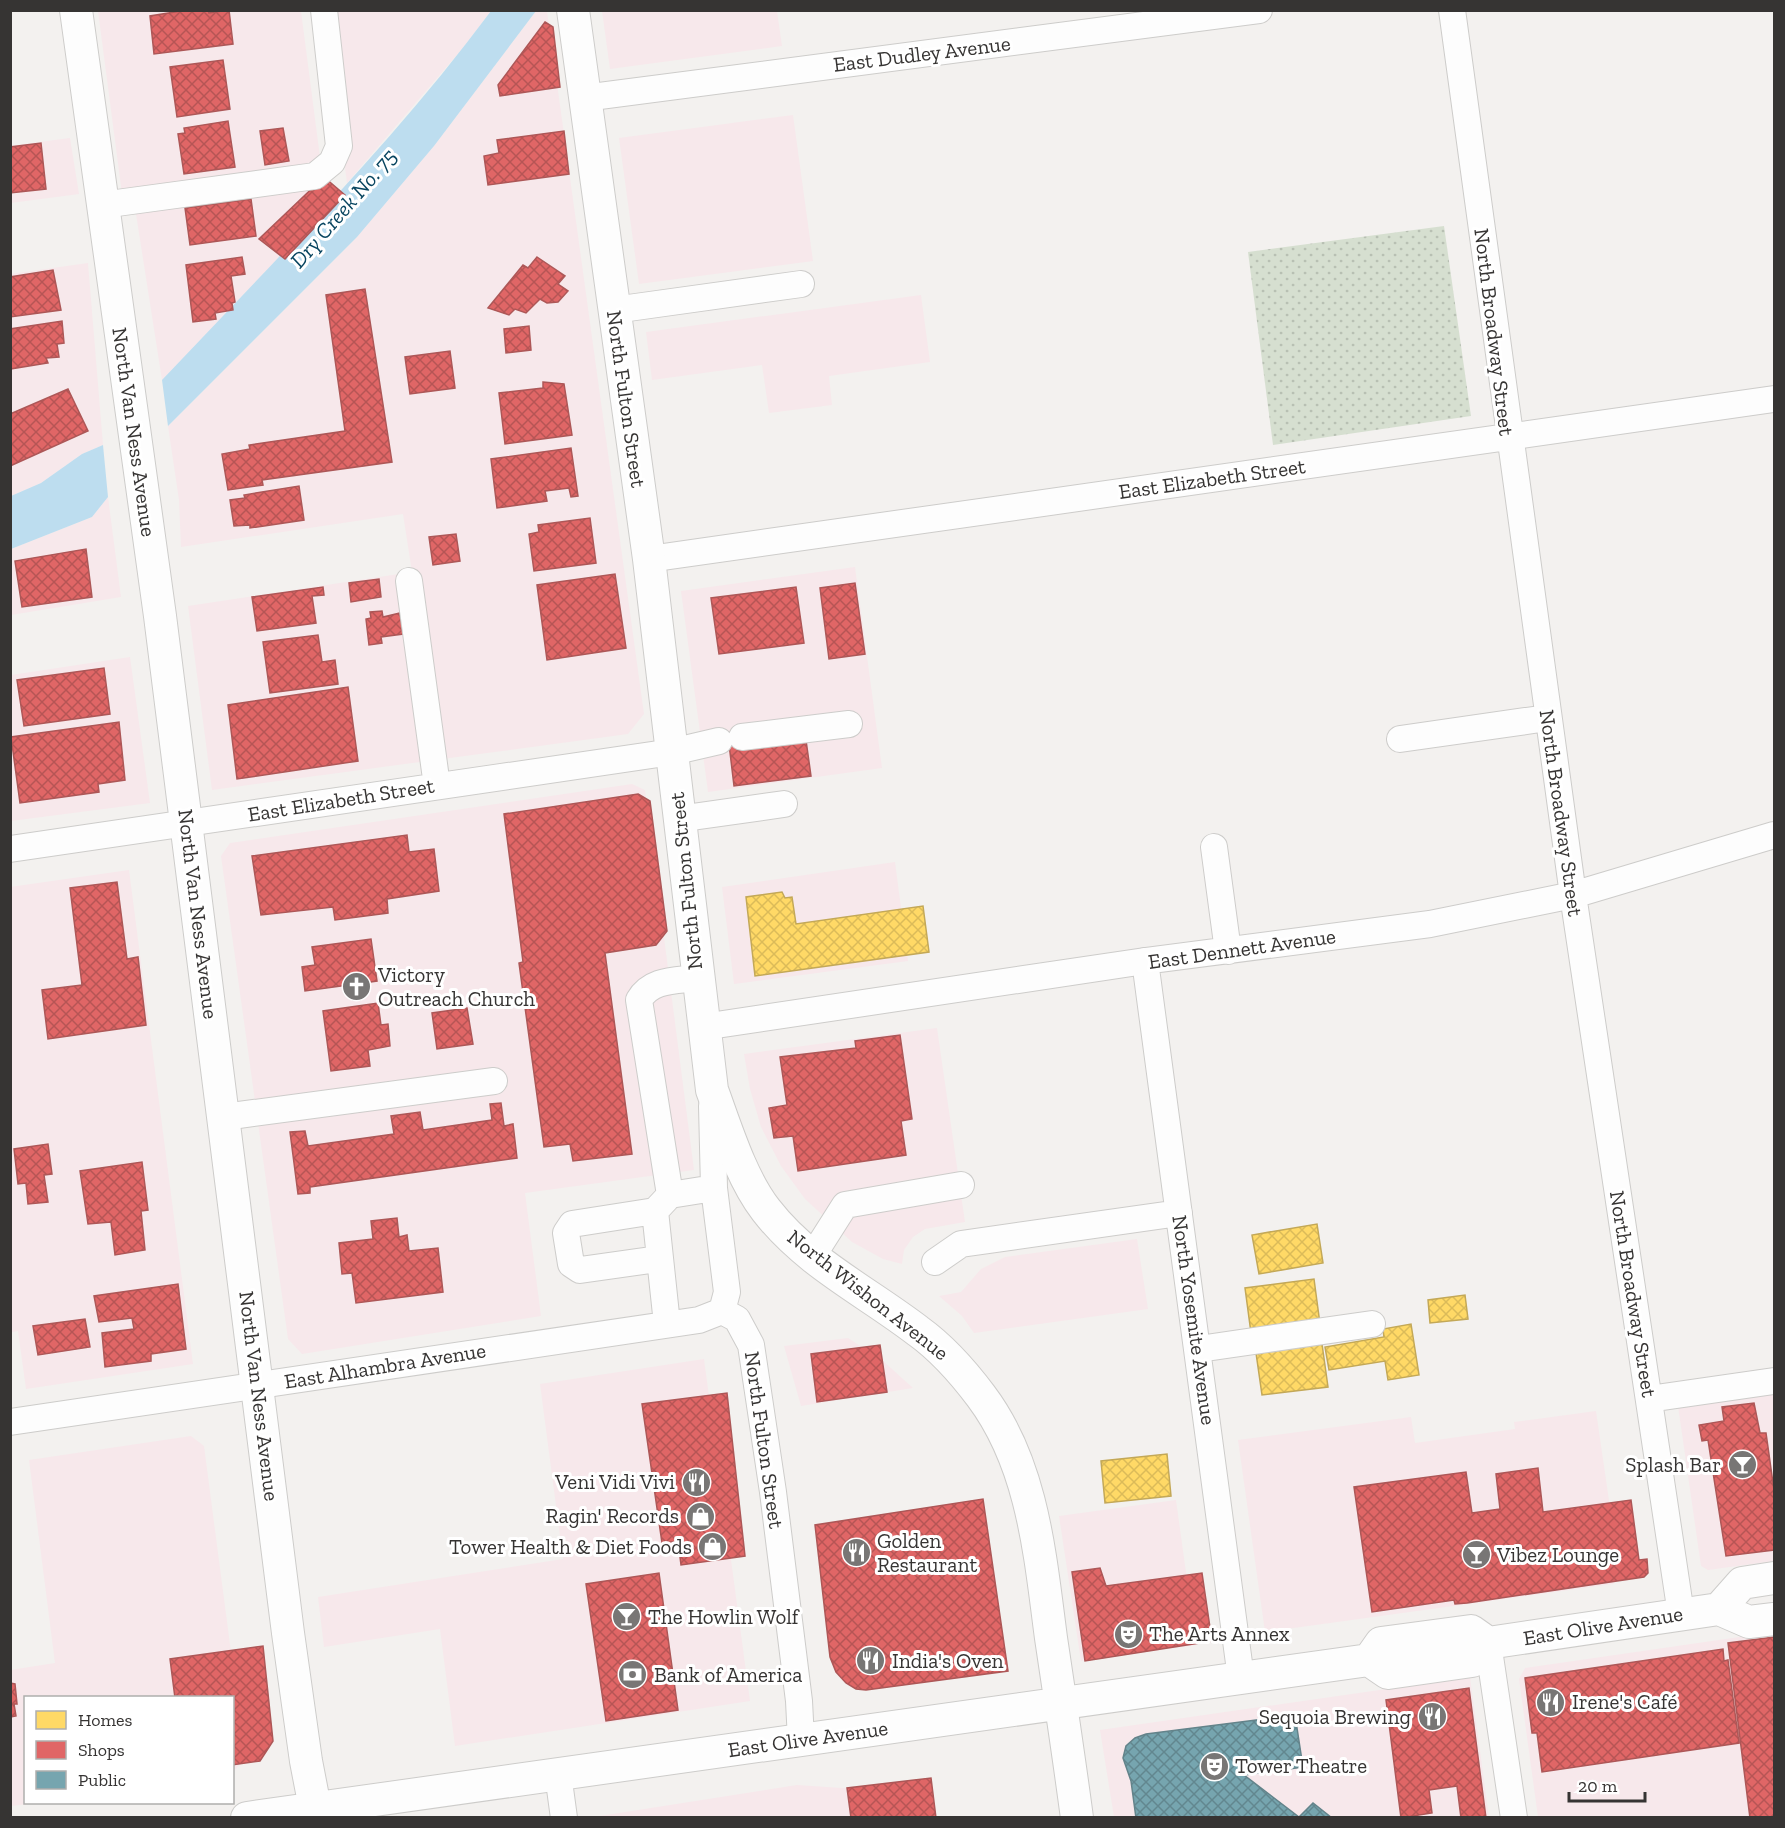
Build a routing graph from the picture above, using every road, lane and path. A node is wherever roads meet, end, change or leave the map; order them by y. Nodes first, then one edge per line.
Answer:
1 (76, 10) edge
2 (324, 10) edge
3 (573, 10) edge
4 (1259, 10) edge
5 (1452, 10) edge
6 (584, 98) junction
7 (102, 205) junction
8 (801, 284) dead end
9 (614, 310) junction
10 (1774, 399) edge
11 (1508, 437) junction
12 (649, 559) junction
13 (409, 581) dead end
14 (1547, 718) junction
15 (849, 724) dead end
16 (1400, 739) dead end
17 (672, 752) junction
18 (437, 786) junction
19 (784, 804) dead end
20 (678, 819) junction
21 (187, 824) junction
22 (1774, 839) edge
23 (1214, 847) dead end
24 (10, 849) edge
25 (1573, 895) junction
26 (1228, 951) junction
27 (1145, 962) junction
28 (697, 978) junction
29 (703, 1027) junction
30 (494, 1081) dead end
31 (712, 1090) junction
32 (224, 1117) junction
33 (961, 1185) dead end
34 (714, 1188) junction
35 (663, 1203) junction
36 (1179, 1213) junction
37 (812, 1257) junction
38 (658, 1259) junction
39 (935, 1262) dead end
40 (722, 1311) junction
41 (667, 1324) junction
42 (1372, 1324) dead end
43 (1199, 1349) junction
44 (1774, 1381) edge
45 (258, 1386) junction
46 (1649, 1399) junction
47 (10, 1422) edge
48 (1774, 1578) edge
49 (1719, 1609) junction
50 (1681, 1614) junction
51 (1774, 1619) edge
52 (1488, 1643) junction
53 (1241, 1678) junction
54 (1061, 1703) junction
55 (801, 1740) junction
56 (558, 1774) junction
57 (316, 1813) edge
58 (247, 1818) edge
59 (564, 1818) edge
60 (1077, 1818) edge
61 (1514, 1818) edge

1 - 7 main road, North Van Ness Avenue
2 - 7 street
3 - 6 main road, North Fulton Street
4 - 6 street, East Dudley Avenue
5 - 11 street, North Broadway Street
6 - 9 main road, North Fulton Street
7 - 21 main road, North Van Ness Avenue
8 - 9 street
9 - 12 main road, North Fulton Street
10 - 11 street, East Elizabeth Street
11 - 12 street, East Elizabeth Street
11 - 14 street, North Broadway Street
12 - 17 main road, North Fulton Street
13 - 18 street
14 - 16 street
14 - 25 street, North Broadway Street
15 - 17 street, East Elizabeth Street
17 - 18 street, East Elizabeth Street
17 - 20 main road, North Fulton Street
18 - 21 street, East Elizabeth Street
19 - 20 street
20 - 28 main road, North Fulton Street
21 - 24 street, East Elizabeth Street
21 - 32 main road, North Van Ness Avenue
22 - 25 street, East Dennett Avenue
23 - 26 street
25 - 26 street, East Dennett Avenue
25 - 46 street, North Broadway Street
26 - 27 street, East Dennett Avenue
27 - 29 street, East Dennett Avenue
27 - 36 street, North Yosemite Avenue
28 - 29 main road, North Fulton Street
28 - 35 street
29 - 31 main road, North Fulton Street
30 - 32 street
31 - 34 street, North Fulton Street
31 - 37 main road, North Wishon Avenue
32 - 45 main road, North Van Ness Avenue
33 - 37 street
34 - 35 street
34 - 40 street, North Fulton Street
35 - 38 street
35 - 38 street
36 - 39 street
36 - 43 street, North Yosemite Avenue
37 - 54 main road, North Wishon Avenue
38 - 41 street
40 - 41 street, East Alhambra Avenue
40 - 55 street, North Fulton Street
41 - 45 street, East Alhambra Avenue
42 - 43 street
43 - 53 street, North Yosemite Avenue
44 - 46 street
45 - 47 street, East Alhambra Avenue
45 - 57 main road, North Van Ness Avenue
46 - 50 street, North Broadway Street
48 - 49 main road
49 - 50 main road, East Olive Avenue
49 - 51 main road
50 - 52 main road, East Olive Avenue
52 - 53 main road, East Olive Avenue
52 - 61 street
53 - 54 main road, East Olive Avenue
54 - 55 main road, East Olive Avenue
54 - 60 main road, North Wishon Avenue
55 - 56 main road, East Olive Avenue
56 - 57 main road, East Olive Avenue
56 - 59 street
57 - 58 main road, East Olive Avenue

